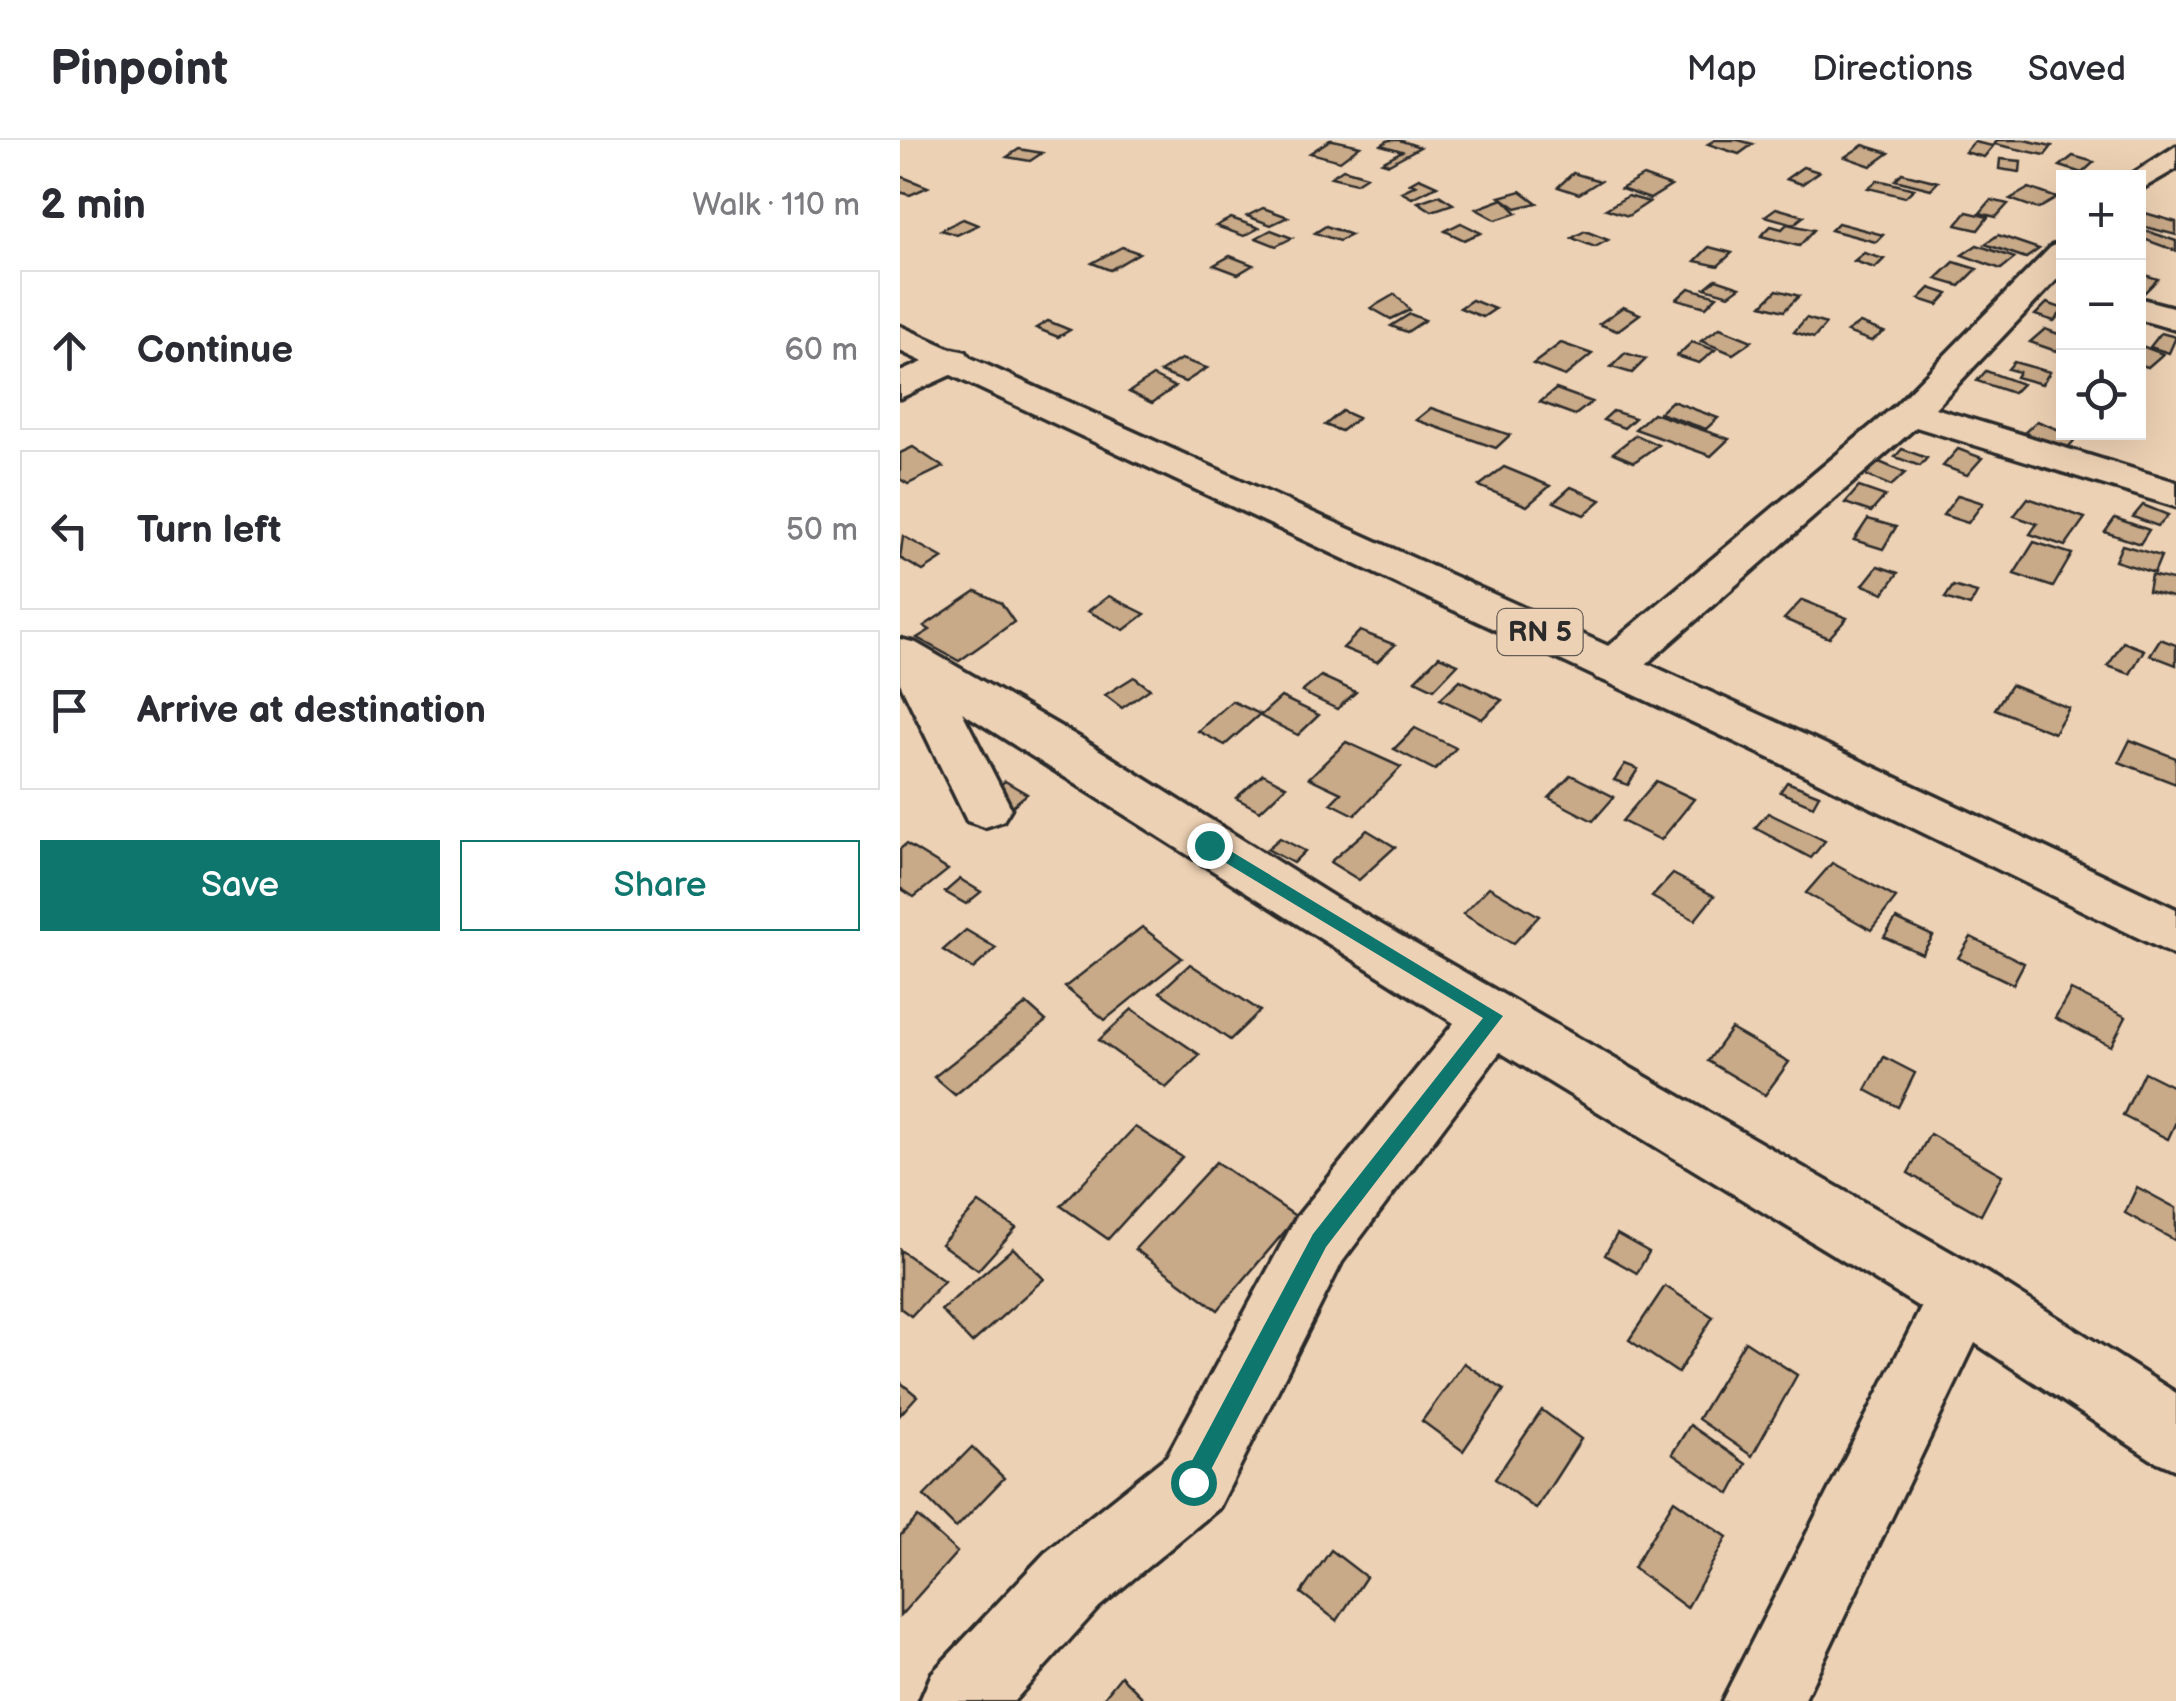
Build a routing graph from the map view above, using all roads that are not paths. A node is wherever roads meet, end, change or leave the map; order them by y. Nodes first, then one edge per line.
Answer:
1 (2176, 155) edge
2 (2146, 176) edge
3 (2055, 272) edge
4 (2146, 310) edge
5 (2176, 319) edge
6 (900, 337) edge
7 (953, 360) junction
8 (900, 388) edge
9 (1910, 413) junction
10 (2176, 494) edge
11 (907, 659) edge
12 (1614, 666) junction
13 (985, 808) dead end
14 (2176, 934) edge
15 (1494, 1016) junction
16 (1963, 1296) junction
17 (2176, 1434) edge
18 (960, 1701) edge
19 (1762, 1701) edge

1 - 2 street
3 - 9 street
4 - 5 street
6 - 7 street, RN 5
7 - 8 street
7 - 12 street, RN 5
9 - 10 street
9 - 12 street
11 - 13 street
11 - 15 street
12 - 14 street, RN 5
15 - 16 street
15 - 18 street
16 - 17 street
16 - 19 street

